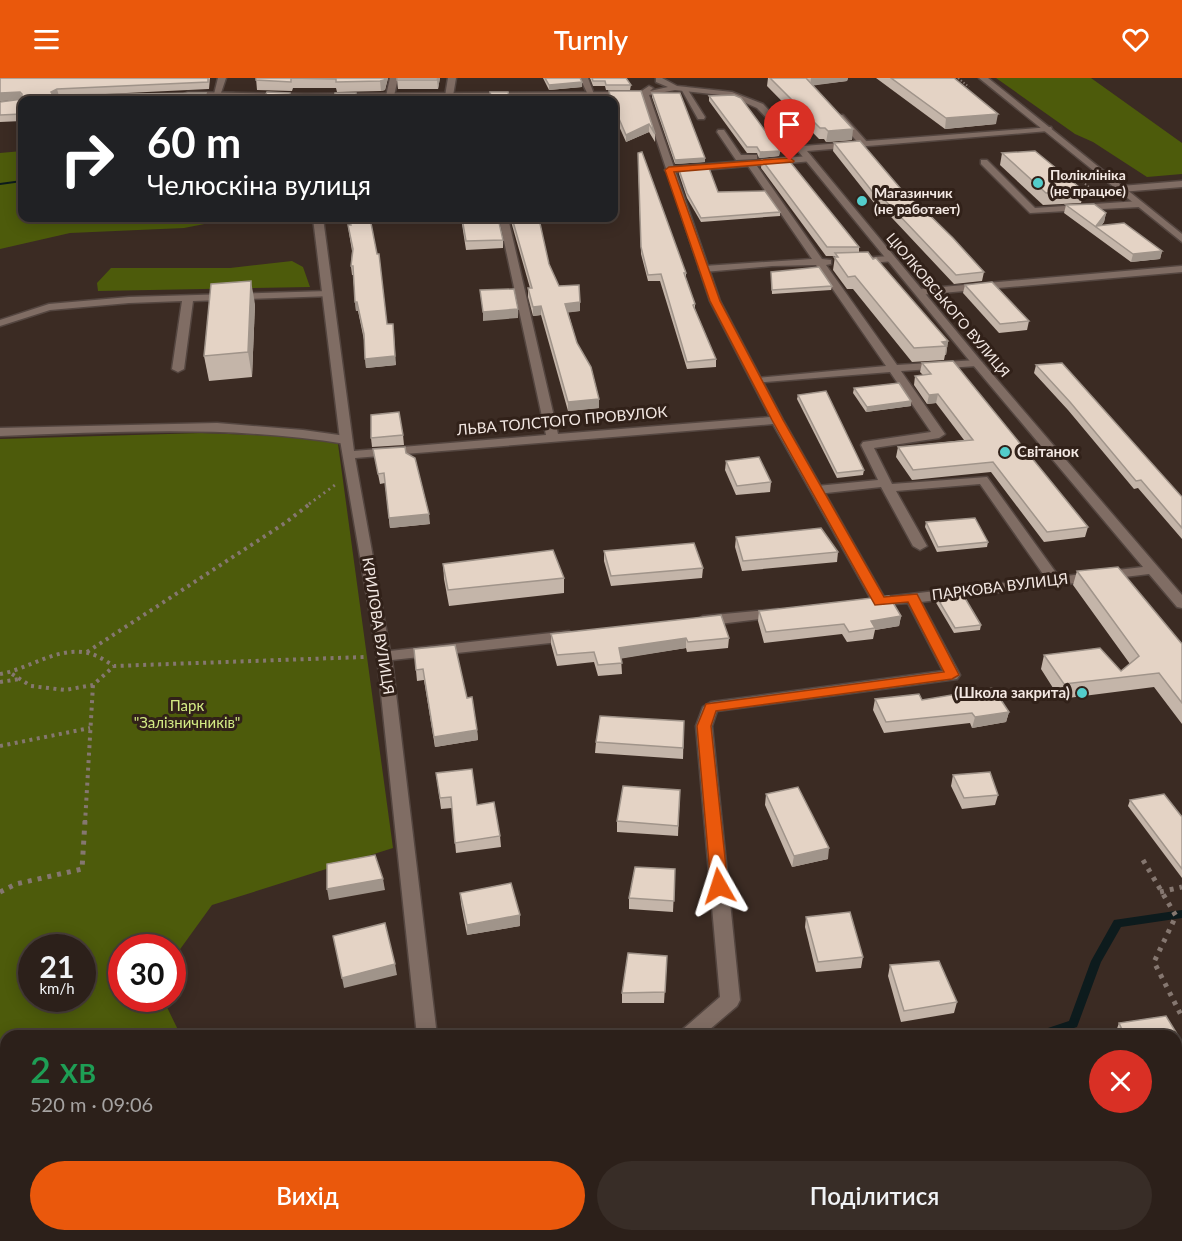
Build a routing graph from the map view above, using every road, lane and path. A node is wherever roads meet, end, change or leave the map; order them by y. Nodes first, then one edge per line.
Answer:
1 (222, 78) edge
2 (394, 78) edge
3 (452, 78) edge
4 (584, 78) edge
5 (983, 78) edge
6 (658, 79) edge
7 (679, 89) junction
8 (217, 93) junction
9 (645, 94) junction
10 (231, 95) junction
11 (592, 95) junction
12 (177, 96) edge
13 (204, 96) edge
14 (256, 96) edge
15 (390, 96) joint
16 (448, 96) joint
17 (553, 96) edge
18 (837, 113) edge
19 (701, 117) dead end
20 (1048, 129) junction
21 (721, 132) dead end
22 (864, 144) junction
23 (805, 154) junction
24 (984, 162) dead end
25 (751, 164) junction
26 (669, 170) junction
27 (1182, 184) edge
28 (1121, 189) junction
29 (1139, 204) junction
30 (319, 222) edge
31 (504, 222) edge
32 (1182, 239) edge
33 (891, 259) junction
34 (821, 262) junction
35 (704, 269) junction
36 (1182, 269) edge
37 (919, 292) junction
38 (328, 294) junction
39 (188, 298) junction
40 (0, 324) edge
41 (977, 363) junction
42 (178, 369) dead end
43 (892, 369) junction
44 (757, 381) junction
45 (777, 420) junction
46 (0, 432) edge
47 (553, 439) junction
48 (347, 448) junction
49 (352, 472) junction
50 (886, 486) junction
51 (817, 490) junction
52 (920, 546) dead end
53 (1151, 570) junction
54 (1055, 581) junction
55 (912, 597) junction
56 (880, 602) junction
57 (856, 604) edge
58 (1182, 604) edge
59 (798, 611) edge
60 (691, 623) edge
61 (585, 634) edge
62 (87, 652) junction
63 (384, 656) junction
64 (114, 666) junction
65 (11, 673) junction
66 (0, 674) edge
67 (21, 679) junction
68 (0, 682) edge
69 (93, 685) junction
70 (90, 728) junction
71 (0, 746) edge
72 (1143, 860) dead end
73 (1182, 887) edge
74 (0, 892) edge
75 (1160, 892) junction
76 (1182, 1017) edge
77 (427, 1030) edge
78 (696, 1030) edge

1 - 8 street
2 - 15 street
3 - 16 street
4 - 11 street
5 - 20 street
6 - 7 street, ЦІОЛКОВСЬКОГО ВУЛИЦЯ
6 - 9 street
7 - 9 street
7 - 19 street
7 - 23 street, ЦІОЛКОВСЬКОГО ВУЛИЦЯ
8 - 10 street
8 - 12 street
9 - 11 street
9 - 26 street
10 - 13 street
10 - 14 street
11 - 17 street
15 - 16 street
18 - 22 street
20 - 22 street
20 - 28 street
21 - 23 street
22 - 23 street
23 - 25 street
23 - 33 street, ЦІОЛКОВСЬКОГО ВУЛИЦЯ
24 - 29 street
25 - 26 street
25 - 34 street
26 - 35 street
27 - 28 street
28 - 29 street
29 - 32 street
30 - 38 street, КРИЛОВА ВУЛИЦЯ
31 - 47 street
33 - 34 street
33 - 37 street, ЦІОЛКОВСЬКОГО ВУЛИЦЯ
34 - 35 street
34 - 43 street
35 - 44 street
36 - 37 street
37 - 41 street, ЦІОЛКОВСЬКОГО ВУЛИЦЯ
38 - 39 street
38 - 48 street, КРИЛОВА ВУЛИЦЯ
39 - 40 street
39 - 42 street
41 - 43 street
41 - 53 street, ЦІОЛКОВСЬКОГО ВУЛИЦЯ
43 - 44 street
43 - 50 street
44 - 45 street
45 - 47 street, ЛЬВА ТОЛСТОГО ПРОВУЛОК
45 - 51 street
46 - 48 street, ЛЬВА ТОЛСТОГО ПРОВУЛОК
47 - 48 street, ЛЬВА ТОЛСТОГО ПРОВУЛОК
48 - 49 street, КРИЛОВА ВУЛИЦЯ
49 - 62 path
49 - 63 street, КРИЛОВА ВУЛИЦЯ
50 - 51 street
50 - 52 street
50 - 54 street
51 - 56 street
53 - 54 street, ПАРКОВА ВУЛИЦЯ
53 - 58 street, ЦІОЛКОВСЬКОГО ВУЛИЦЯ
54 - 55 street, ПАРКОВА ВУЛИЦЯ
55 - 56 street, ПАРКОВА ВУЛИЦЯ
55 - 78 street
56 - 57 street, ПАРКОВА ВУЛИЦЯ
59 - 60 street
61 - 63 street
62 - 64 path
62 - 65 path
63 - 64 path
63 - 77 street, КРИЛОВА ВУЛИЦЯ
64 - 69 path
65 - 66 path
65 - 67 path
67 - 68 path
67 - 69 path
69 - 70 path
70 - 71 path
70 - 74 path
72 - 75 path
73 - 75 path
75 - 76 path

